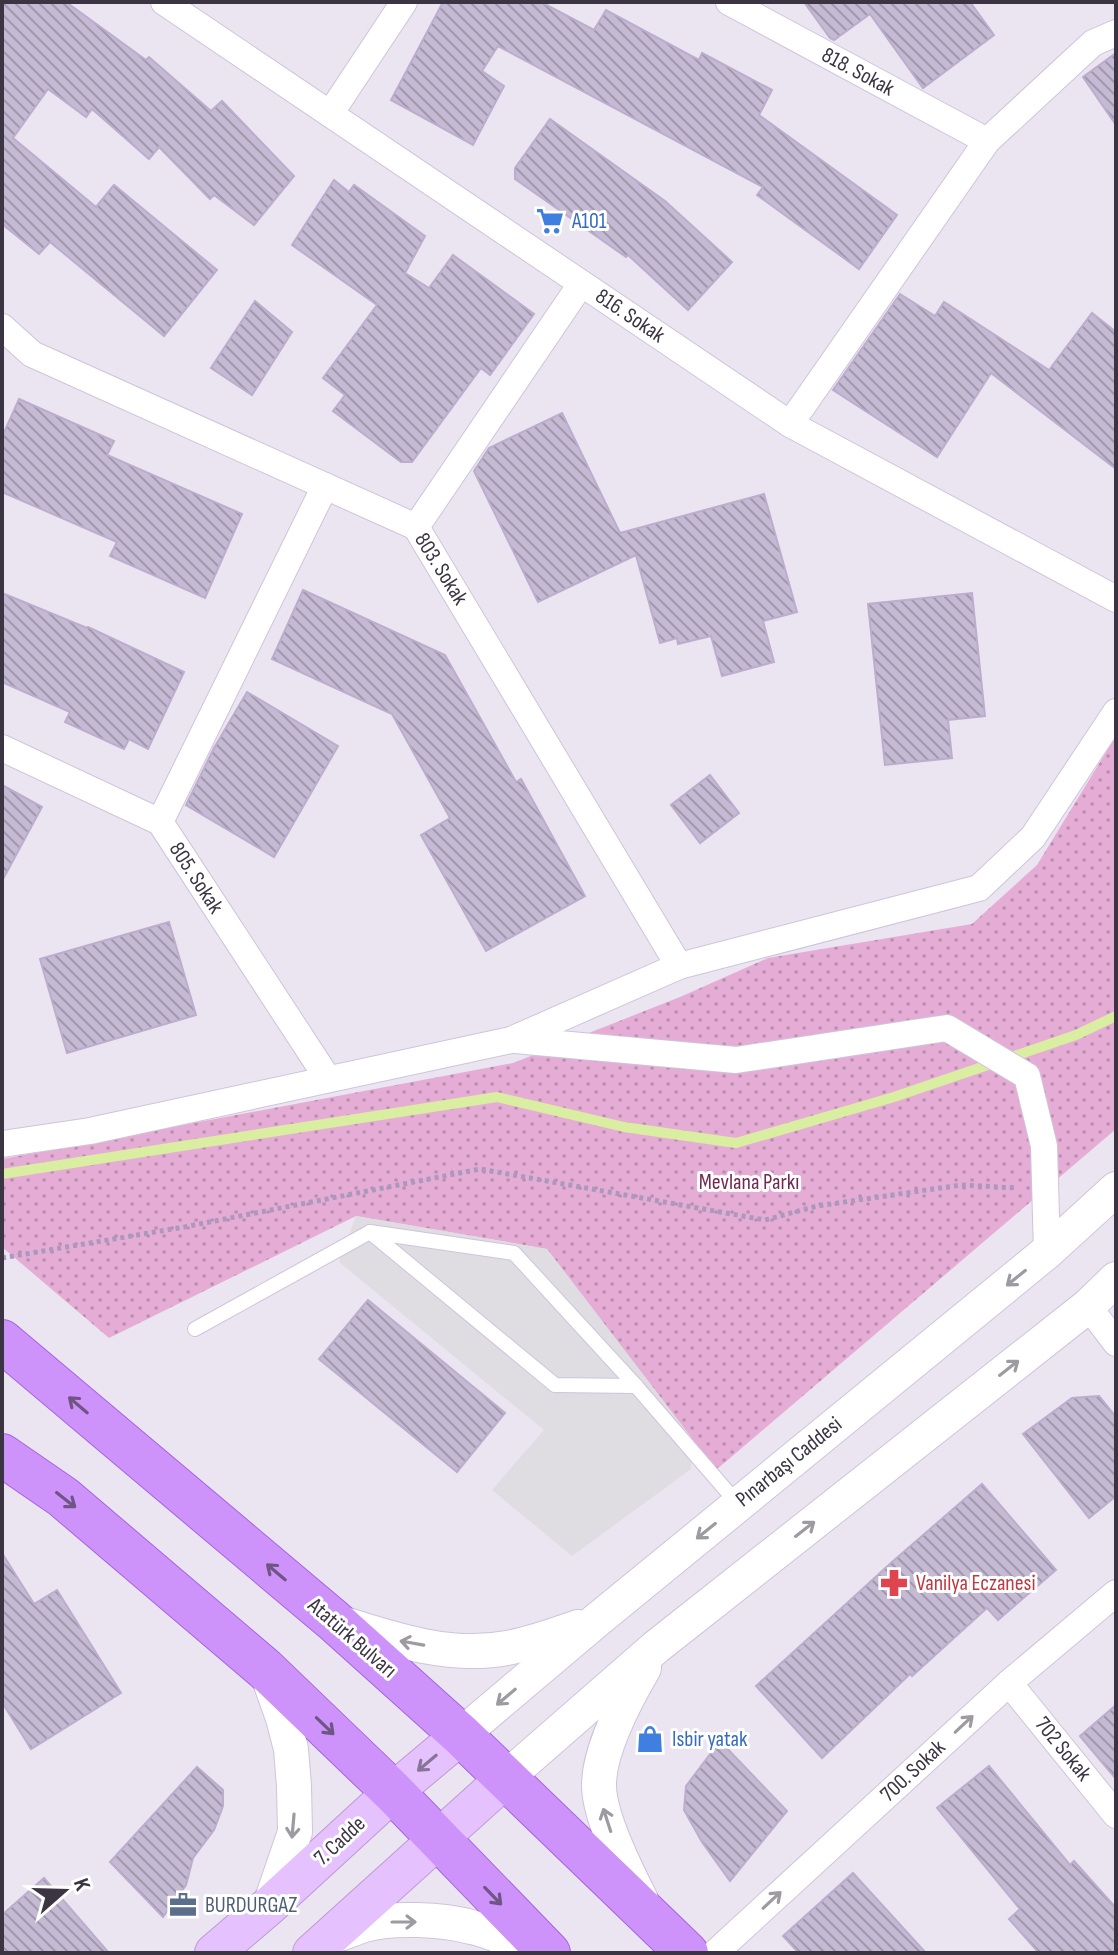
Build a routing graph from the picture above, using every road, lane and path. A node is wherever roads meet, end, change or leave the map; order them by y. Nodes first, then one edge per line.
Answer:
1 (164, 2) edge
2 (404, 2) edge
3 (729, 2) edge
4 (1116, 33) edge
5 (330, 114) junction
6 (987, 141) junction
7 (581, 284) junction
8 (2, 327) edge
9 (790, 424) junction
10 (325, 486) junction
11 (416, 527) junction
12 (1116, 599) edge
13 (1116, 712) edge
14 (2, 748) edge
15 (160, 822) junction
16 (679, 966) junction
17 (511, 1040) junction
18 (328, 1079) junction
19 (2, 1144) edge
20 (1021, 1188) dead end
21 (1116, 1189) edge
22 (370, 1232) junction
23 (1047, 1252) junction
24 (2, 1258) edge
25 (1116, 1279) edge
26 (1088, 1306) junction
27 (195, 1329) dead end
28 (2, 1341) edge
29 (1116, 1343) edge
30 (636, 1386) junction
31 (2, 1455) edge
32 (739, 1504) junction
33 (1116, 1593) edge
34 (333, 1620) junction
35 (597, 1620) junction
36 (656, 1647) junction
37 (265, 1669) junction
38 (1009, 1683) junction
39 (461, 1735) junction
40 (507, 1777) junction
41 (393, 1792) junction
42 (1116, 1815) edge
43 (439, 1840) junction
44 (270, 1905) junction
45 (649, 1917) junction
46 (320, 1946) edge
47 (214, 1953) edge
48 (535, 1953) edge
49 (549, 1953) edge
50 (687, 1953) edge
51 (715, 1953) edge

1 - 5 street, 816. Sokak
2 - 5 street
3 - 6 street, 818. Sokak
4 - 6 street
5 - 7 street, 816. Sokak
6 - 9 street
7 - 9 street, 816. Sokak
7 - 11 street
8 - 10 street, 803. Sokak
9 - 12 street, 816. Sokak
10 - 11 street, 803. Sokak
10 - 15 street
11 - 16 street, 803. Sokak
13 - 16 street
14 - 15 street, 805. Sokak
15 - 18 street, 805. Sokak
16 - 17 street
17 - 18 street
17 - 23 street
18 - 19 street
20 - 24 path
21 - 23 street, Pınarbaşı Caddesi
22 - 27 lane
22 - 30 lane
22 - 30 lane
23 -> 32 street, Pınarbaşı Caddesi
25 - 26 street
26 - 29 street
36 -> 26 street
34 -> 28 main road, Atatürk Bulvarı
30 - 32 lane
31 -> 37 main road
32 -> 35 street, Pınarbaşı Caddesi
33 - 38 street, 700. Sokak
35 -> 34 street
34 - 39 main road, Atatürk Bulvarı
35 -> 39 street, Pınarbaşı Caddesi
36 - 40 street
45 -> 36 street
37 -> 41 main road
37 -> 44 street
38 - 42 street, 702 Sokak
51 -> 38 street, 700. Sokak
39 - 40 main road, Atatürk Bulvarı
39 -> 41 main road, 7. Cadde
40 - 43 main road
40 - 45 main road, Atatürk Bulvarı
41 - 43 main road
41 - 44 main road, 7. Cadde
43 - 46 main road
43 -> 49 main road
44 - 47 main road, 7. Cadde
45 - 50 main road, Atatürk Bulvarı
46 -> 48 street

